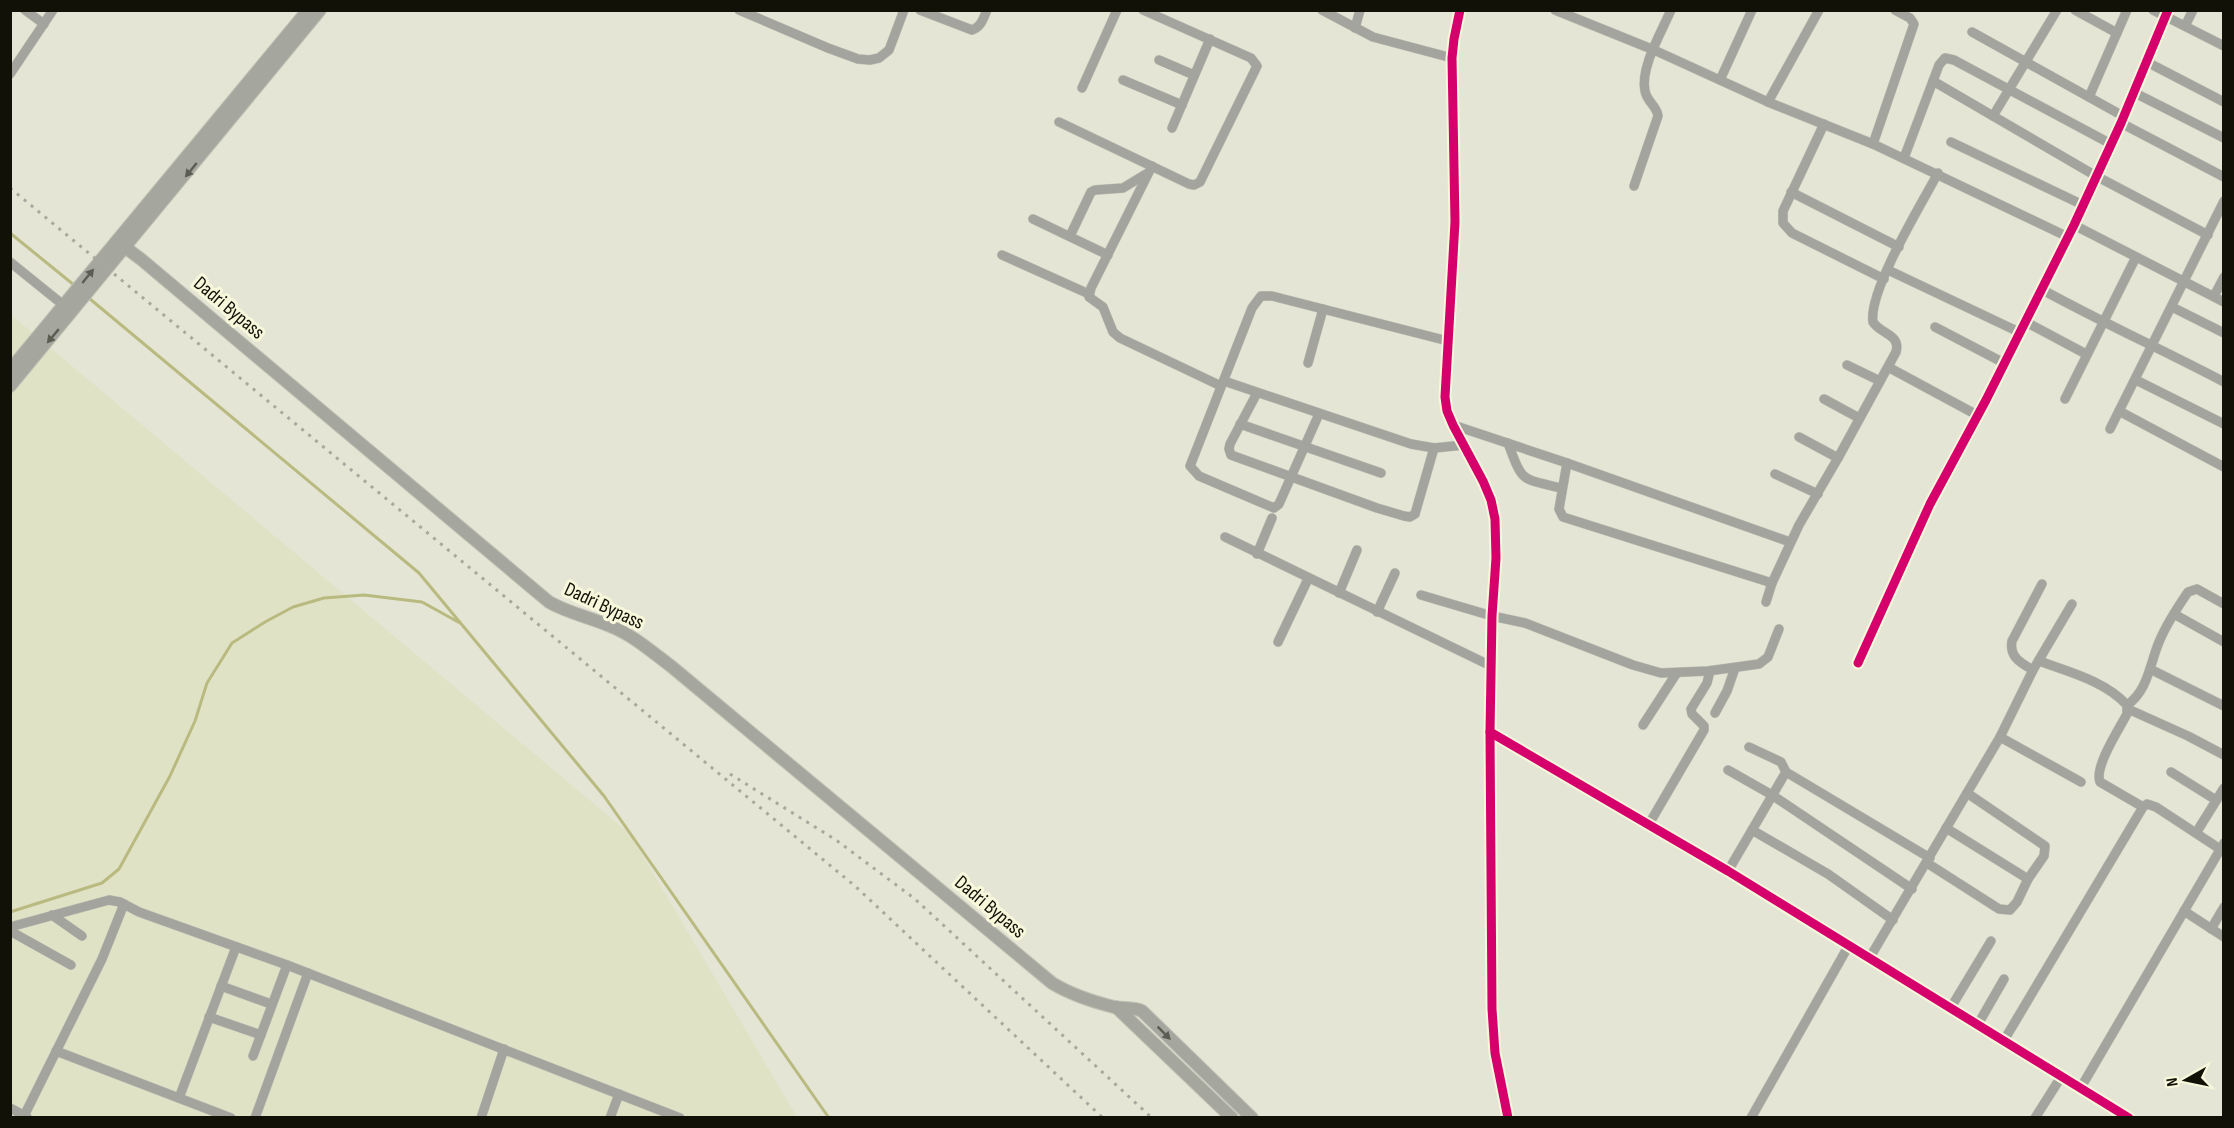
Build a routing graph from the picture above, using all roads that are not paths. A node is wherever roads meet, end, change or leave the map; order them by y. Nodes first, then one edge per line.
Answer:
1 (25, 10) edge
2 (53, 10) edge
3 (308, 10) edge
4 (320, 10) edge
5 (739, 10) edge
6 (904, 10) edge
7 (920, 10) edge
8 (987, 10) edge
9 (1117, 10) edge
10 (1143, 10) edge
11 (1322, 10) edge
12 (1360, 10) edge
13 (1460, 10) edge
14 (1555, 10) edge
15 (1671, 10) edge
16 (1752, 10) edge
17 (1819, 10) edge
18 (1895, 10) edge
19 (2057, 10) edge
20 (2075, 10) edge
21 (2127, 10) edge
22 (2153, 10) edge
23 (2193, 10) edge
24 (2166, 13) edge
25 (44, 24) junction
26 (2185, 26) junction
27 (1355, 28) junction
28 (1972, 32) dead end
29 (2117, 33) junction
30 (1210, 39) junction
31 (2223, 44) edge
32 (1654, 50) junction
33 (1452, 58) junction
34 (15, 59) edge
35 (1159, 60) dead end
36 (2145, 62) junction
37 (2025, 63) junction
38 (10, 74) edge
39 (1194, 75) junction
40 (1123, 80) dead end
41 (1720, 80) junction
42 (1933, 81) junction
43 (1082, 88) dead end
44 (2009, 91) junction
45 (2133, 92) junction
46 (2089, 97) junction
47 (1768, 102) junction
48 (2223, 102) edge
49 (1182, 105) junction
50 (1993, 116) junction
51 (2122, 120) junction
52 (1059, 122) dead end
53 (1824, 124) junction
54 (1172, 128) dead end
55 (2223, 138) edge
56 (1950, 142) dead end
57 (1873, 144) junction
58 (2111, 144) junction
59 (1904, 158) junction
60 (1150, 168) junction
61 (1938, 173) junction
62 (2096, 176) junction
63 (2223, 177) edge
64 (1634, 186) dead end
65 (1791, 192) junction
66 (2223, 201) edge
67 (2083, 206) junction
68 (1033, 219) dead end
69 (2074, 225) junction
70 (2208, 235) junction
71 (1070, 236) junction
72 (2068, 237) junction
73 (122, 244) junction
74 (1899, 247) junction
75 (1002, 255) dead end
76 (1108, 255) junction
77 (2136, 257) junction
78 (10, 261) edge
79 (1888, 270) junction
80 (2223, 277) edge
81 (1884, 279) junction
82 (2185, 281) junction
83 (2041, 289) junction
84 (1089, 294) junction
85 (2214, 296) junction
86 (2223, 302) edge
87 (2172, 307) junction
88 (68, 309) junction
89 (1323, 309) junction
90 (2024, 321) junction
91 (2103, 322) junction
92 (1935, 327) dead end
93 (2019, 332) junction
94 (2223, 333) edge
95 (1448, 341) junction
96 (2154, 345) junction
97 (2086, 354) junction
98 (1308, 363) dead end
99 (2004, 363) junction
100 (1847, 365) dead end
101 (1888, 367) junction
102 (10, 370) edge
103 (2136, 380) junction
104 (1880, 381) junction
105 (2223, 382) edge
106 (1223, 384) junction
107 (10, 387) edge
108 (1257, 393) junction
109 (1824, 399) dead end
110 (2065, 399) dead end
111 (2119, 411) junction
112 (1319, 414) junction
113 (1977, 415) junction
114 (1859, 418) junction
115 (1240, 424) junction
116 (2223, 424) edge
117 (1453, 425) junction
118 (2110, 429) dead end
119 (1799, 437) dead end
120 (1508, 442) junction
121 (1464, 445) junction
122 (1305, 446) junction
123 (1434, 448) junction
124 (1838, 458) junction
125 (1567, 463) junction
126 (2223, 467) edge
127 (1381, 473) dead end
128 (1775, 474) dead end
129 (1291, 478) junction
130 (1561, 488) junction
131 (1818, 494) junction
132 (1272, 518) dead end
133 (1225, 537) dead end
134 (1790, 542) junction
135 (1357, 550) dead end
136 (1257, 554) junction
137 (1395, 573) dead end
138 (1308, 579) junction
139 (1772, 583) junction
140 (2042, 584) dead end
141 (1338, 593) junction
142 (1421, 595) dead end
143 (1766, 602) dead end
144 (2072, 604) dead end
145 (2223, 604) edge
146 (1377, 612) junction
147 (2174, 614) junction
148 (1492, 616) junction
149 (1779, 629) dead end
150 (1278, 642) dead end
151 (2223, 642) edge
152 (2039, 661) junction
153 (1858, 663) dead end
154 (1491, 666) junction
155 (1735, 668) junction
156 (2150, 669) junction
157 (2033, 670) junction
158 (1710, 671) junction
159 (1676, 674) junction
160 (2223, 706) edge
161 (2128, 707) junction
162 (1715, 713) dead end
163 (1643, 725) dead end
164 (1490, 732) junction
165 (2000, 736) junction
166 (1749, 747) dead end
167 (2223, 755) edge
168 (1728, 770) dead end
169 (1786, 772) junction
170 (2171, 772) dead end
171 (2081, 782) dead end
172 (2223, 788) edge
173 (1967, 793) junction
174 (1772, 795) junction
175 (2216, 800) junction
176 (2143, 807) junction
177 (1649, 824) junction
178 (1947, 828) junction
179 (1752, 830) junction
180 (2196, 832) junction
181 (2222, 846) edge
182 (1928, 860) junction
183 (1728, 871) junction
184 (2028, 879) junction
185 (1912, 889) junction
186 (124, 904) junction
187 (2223, 907) edge
188 (2184, 911) junction
189 (52, 915) junction
190 (1893, 920) junction
191 (10, 929) edge
192 (2211, 929) junction
193 (82, 936) dead end
194 (2223, 937) edge
195 (1991, 941) dead end
196 (1849, 945) junction
197 (236, 947) junction
198 (1869, 959) junction
199 (70, 965) dead end
200 (286, 965) junction
201 (308, 973) junction
202 (2004, 979) dead end
203 (221, 986) junction
204 (271, 1004) junction
205 (1116, 1007) junction
206 (1950, 1009) junction
207 (209, 1017) junction
208 (1977, 1026) junction
209 (261, 1035) junction
210 (2003, 1042) junction
211 (504, 1049) junction
212 (56, 1051) junction
213 (253, 1056) dead end
214 (2061, 1077) junction
215 (2080, 1089) junction
216 (619, 1094) junction
217 (179, 1098) junction
218 (10, 1108) edge
219 (25, 1117) edge
220 (231, 1118) edge
221 (255, 1118) edge
222 (482, 1118) edge
223 (610, 1118) edge
224 (680, 1118) edge
225 (1232, 1118) edge
226 (1252, 1118) edge
227 (1508, 1118) edge
228 (1751, 1118) edge
229 (2035, 1118) edge
230 (2129, 1118) edge

1 - 25 street
2 - 25 street
3 - 73 main road
4 -> 73 main road
5 - 6 street
7 - 8 street
9 - 43 street
10 - 30 street
11 - 27 street
12 - 27 street
13 - 33 street
14 - 32 street
15 - 32 street
16 - 41 street
17 - 47 street
18 - 57 street
19 - 37 street
20 - 29 street
21 - 29 street
22 - 24 street
23 - 26 street
24 - 26 street
24 - 36 street
25 - 34 street
26 - 31 street
27 - 33 street
28 - 37 street
29 - 46 street
30 - 39 street
30 - 60 street
32 - 41 street
32 - 64 street
33 - 95 street
34 - 38 street
35 - 39 street
36 - 45 street
36 - 48 street
37 - 44 street
37 - 46 street
39 - 49 street
40 - 49 street
41 - 47 street
42 - 44 street
42 - 50 street
42 - 59 street
44 - 50 street
44 - 58 street
45 - 51 street
45 - 55 street
46 - 51 street
47 - 53 street
49 - 54 street
50 - 62 street
51 - 58 street
51 - 63 street
52 - 60 street
53 - 57 street
53 - 65 street
56 - 67 street
57 - 59 street
58 - 62 street
59 - 61 street
60 - 71 street
60 - 76 street
61 - 72 street
61 - 74 street
62 - 67 street
62 - 70 street
65 - 74 street
65 - 81 street
66 - 70 street
67 - 69 street
68 - 71 street
69 - 72 street
69 - 77 street
70 - 82 street
71 - 76 street
72 - 83 street
73 - 88 main road
73 - 205 main road, Dadri Bypass
74 - 79 street
75 - 84 street
76 - 84 street
77 - 82 street
77 - 91 street
78 - 88 street
79 - 81 street
79 - 93 street
80 - 85 street
81 - 101 street
82 - 85 street
82 - 87 street
83 - 90 street
83 - 91 street
84 - 106 street
85 - 86 street
87 - 94 street
87 - 96 street
88 - 102 main road
88 -> 107 main road
89 - 95 street
89 - 98 street
89 - 106 street
90 - 93 street
90 - 97 street
91 - 96 street
91 - 97 street
92 - 99 street
93 - 99 street
95 - 117 street
96 - 103 street
96 - 105 street
97 - 110 street
99 - 113 street
100 - 104 street
101 - 104 street
101 - 113 street
103 - 111 street
103 - 116 street
104 - 114 street
106 - 108 street
106 - 129 street
108 - 112 street
108 - 115 street
109 - 114 street
111 - 118 street
111 - 126 street
112 - 122 street
112 - 123 street
113 - 153 street
114 - 124 street
115 - 122 street
115 - 129 street
117 - 120 street
117 - 121 street
119 - 124 street
120 - 125 street
120 - 130 street
121 - 123 street
121 - 148 street
122 - 127 street
122 - 129 street
123 - 129 street
124 - 131 street
125 - 130 street
125 - 134 street
128 - 131 street
130 - 139 street
131 - 134 street
132 - 136 street
133 - 136 street
134 - 139 street
135 - 141 street
136 - 138 street
137 - 146 street
138 - 141 street
138 - 150 street
139 - 143 street
140 - 157 street
141 - 146 street
142 - 148 street
144 - 152 street
145 - 147 street
146 - 154 street
147 - 151 street
147 - 156 street
148 - 154 street
148 - 159 street
149 - 155 street
152 - 157 street
152 - 161 street
154 - 164 street
155 - 158 street
155 - 162 street
156 - 160 street
156 - 161 street
157 - 165 street
158 - 159 street
158 - 177 street
159 - 163 street
161 - 167 street
161 - 176 street
164 - 177 street
164 - 227 street
165 - 171 street
165 - 173 street
166 - 169 street
168 - 174 street
169 - 174 street
169 - 182 street
170 - 175 street
172 - 175 street
173 - 178 street
173 - 184 street
174 - 179 street
174 - 185 street
175 - 180 street
176 - 180 street
176 - 210 street
177 - 183 street
178 - 182 street
178 - 184 street
179 - 183 street
179 - 190 street
180 - 181 street
181 - 188 street
182 - 184 street
182 - 185 street
183 - 196 street
185 - 190 street
186 - 189 street
186 - 197 street
186 - 212 street
187 - 192 street
188 - 192 street
188 - 215 street
189 - 191 street
189 - 193 street
190 - 198 street
191 - 199 street
192 - 194 street
195 - 206 street
196 - 198 street
196 - 228 street
197 - 200 street
197 - 203 street
198 - 206 street
200 - 201 street
200 - 204 street
201 - 211 street
201 - 221 street
202 - 208 street
203 - 204 street
203 - 207 street
204 - 209 street
205 - 225 main road, Dadri Bypass
205 -> 226 main road, Dadri Bypass
206 - 208 street
207 - 209 street
207 - 217 street
208 - 210 street
209 - 213 street
210 - 214 street
211 - 216 street
211 - 222 street
212 - 217 street
212 - 219 street
214 - 215 street
214 - 229 street
215 - 230 street
216 - 223 street
216 - 224 street
217 - 220 street
218 - 219 street

